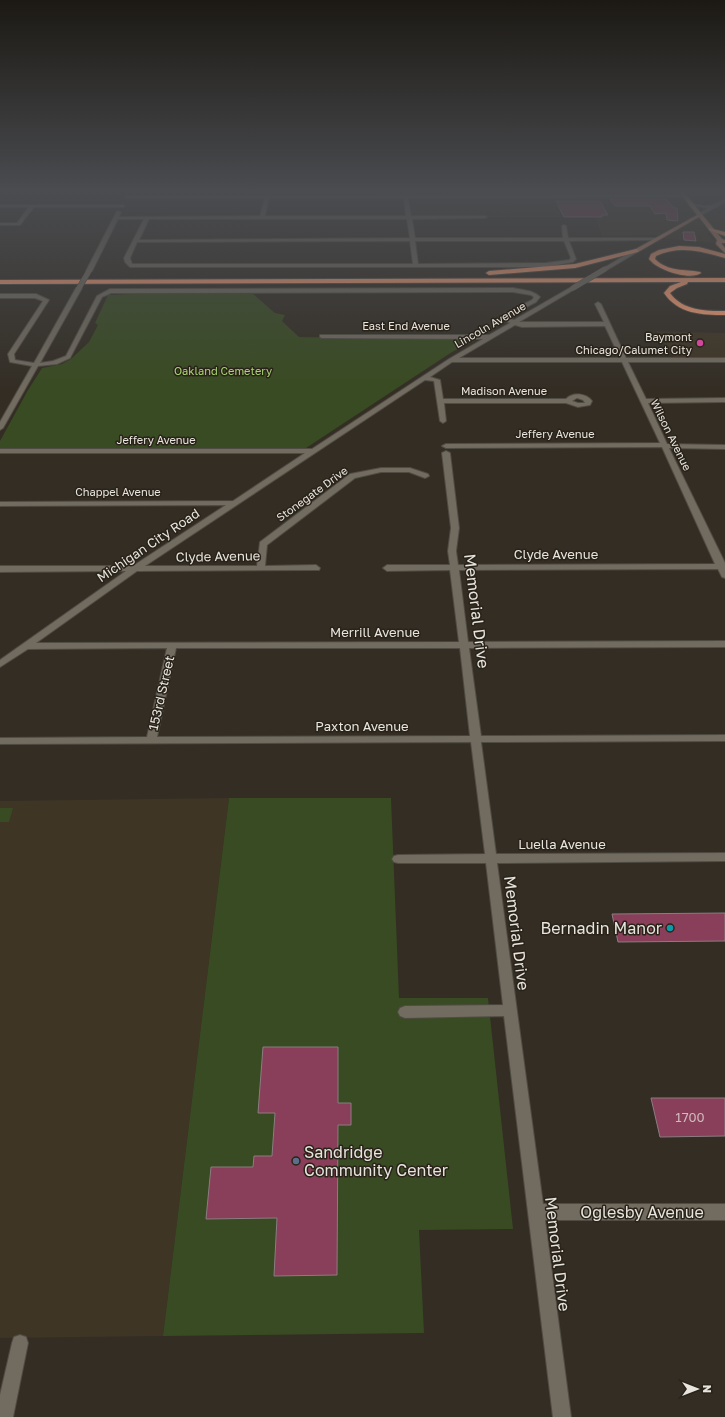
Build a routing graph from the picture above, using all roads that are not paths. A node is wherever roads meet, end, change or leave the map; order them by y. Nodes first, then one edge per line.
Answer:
1 (96, 257) edge
2 (127, 257) edge
3 (415, 257) edge
4 (574, 257) edge
5 (611, 257) edge
6 (625, 257) edge
7 (652, 257) edge
8 (416, 265) junction
9 (482, 273) dead end
10 (451, 274) dead end
11 (0, 277) edge
12 (303, 277) junction
13 (724, 278) edge
14 (0, 282) edge
15 (0, 296) edge
16 (598, 304) dead end
17 (725, 313) edge
18 (514, 323) junction
19 (607, 324) junction
20 (322, 336) dead end
21 (490, 337) junction
22 (451, 360) junction
23 (624, 360) junction
24 (725, 360) edge
25 (35, 364) junction
26 (425, 378) junction
27 (725, 400) edge
28 (440, 401) junction
29 (568, 401) dead end
30 (642, 401) junction
31 (443, 421) dead end
32 (0, 428) edge
33 (665, 446) junction
34 (725, 447) edge
35 (446, 449) joint
36 (0, 451) edge
37 (313, 451) junction
38 (425, 476) dead end
39 (236, 503) junction
40 (0, 504) edge
41 (723, 566) edge
42 (454, 567) junction
43 (261, 568) junction
44 (316, 568) dead end
45 (388, 568) dead end
46 (0, 569) edge
47 (133, 570) junction
48 (725, 575) edge
49 (725, 644) edge
50 (464, 645) junction
51 (24, 646) junction
52 (172, 646) junction
53 (0, 664) edge
54 (725, 738) edge
55 (476, 739) junction
56 (151, 740) junction
57 (0, 741) edge
58 (725, 857) edge
59 (491, 858) junction
60 (398, 859) dead end
61 (510, 1010) junction
62 (405, 1012) dead end
63 (536, 1212) junction
64 (725, 1212) edge
65 (20, 1343) dead end
66 (4, 1417) edge
67 (562, 1417) edge

1 - 25 street, bridge
2 - 8 street
3 - 8 street
4 - 8 street
5 - 9 highway
6 - 18 street, Lincoln Avenue, bridge
7 - 13 highway
10 - 12 highway
11 - 12 highway
12 - 13 highway
13 - 14 highway
13 - 17 highway
15 - 25 street
16 - 19 street, Wilson Avenue
18 - 19 street
18 - 21 street, Lincoln Avenue
18 - 25 street
19 - 23 street, Wilson Avenue
20 - 21 street, East End Avenue
21 - 22 street, Lincoln Avenue
22 - 23 street
22 - 26 street, Lincoln Avenue
23 - 24 street
23 - 30 street, Wilson Avenue
25 - 32 street
26 - 28 street
26 - 37 street, Lincoln Avenue
27 - 30 street
28 - 29 street, Madison Avenue
28 - 31 street
30 - 33 street, Wilson Avenue
33 - 34 street, Jeffery Avenue
33 - 35 street, Jeffery Avenue
33 - 41 street, Wilson Avenue
35 - 42 street, Memorial Drive
36 - 37 street, Jeffery Avenue
37 - 39 street, Michigan City Road
38 - 43 street, Stonegate Drive
39 - 40 street, Chappel Avenue
39 - 47 street, Michigan City Road
41 - 42 street, Clyde Avenue
41 - 48 street, Wilson Avenue
42 - 45 street, Clyde Avenue
42 - 50 street, Memorial Drive
43 - 44 street, Clyde Avenue
43 - 47 street, Clyde Avenue
46 - 47 street, Clyde Avenue
47 - 51 street, Michigan City Road
49 - 50 street, Merrill Avenue
50 - 52 street, Merrill Avenue
50 - 55 street, Memorial Drive
51 - 52 street, Merrill Avenue
51 - 53 street, Michigan City Road
52 - 56 street, 153rd Street
54 - 55 street, Paxton Avenue
55 - 56 street, Paxton Avenue
55 - 59 street, Memorial Drive
56 - 57 street, Paxton Avenue
58 - 59 street, Luella Avenue
59 - 60 street, Luella Avenue
59 - 61 street, Memorial Drive
61 - 62 street
61 - 63 street, Memorial Drive
63 - 64 street, Oglesby Avenue
63 - 67 street, Memorial Drive
65 - 66 street

